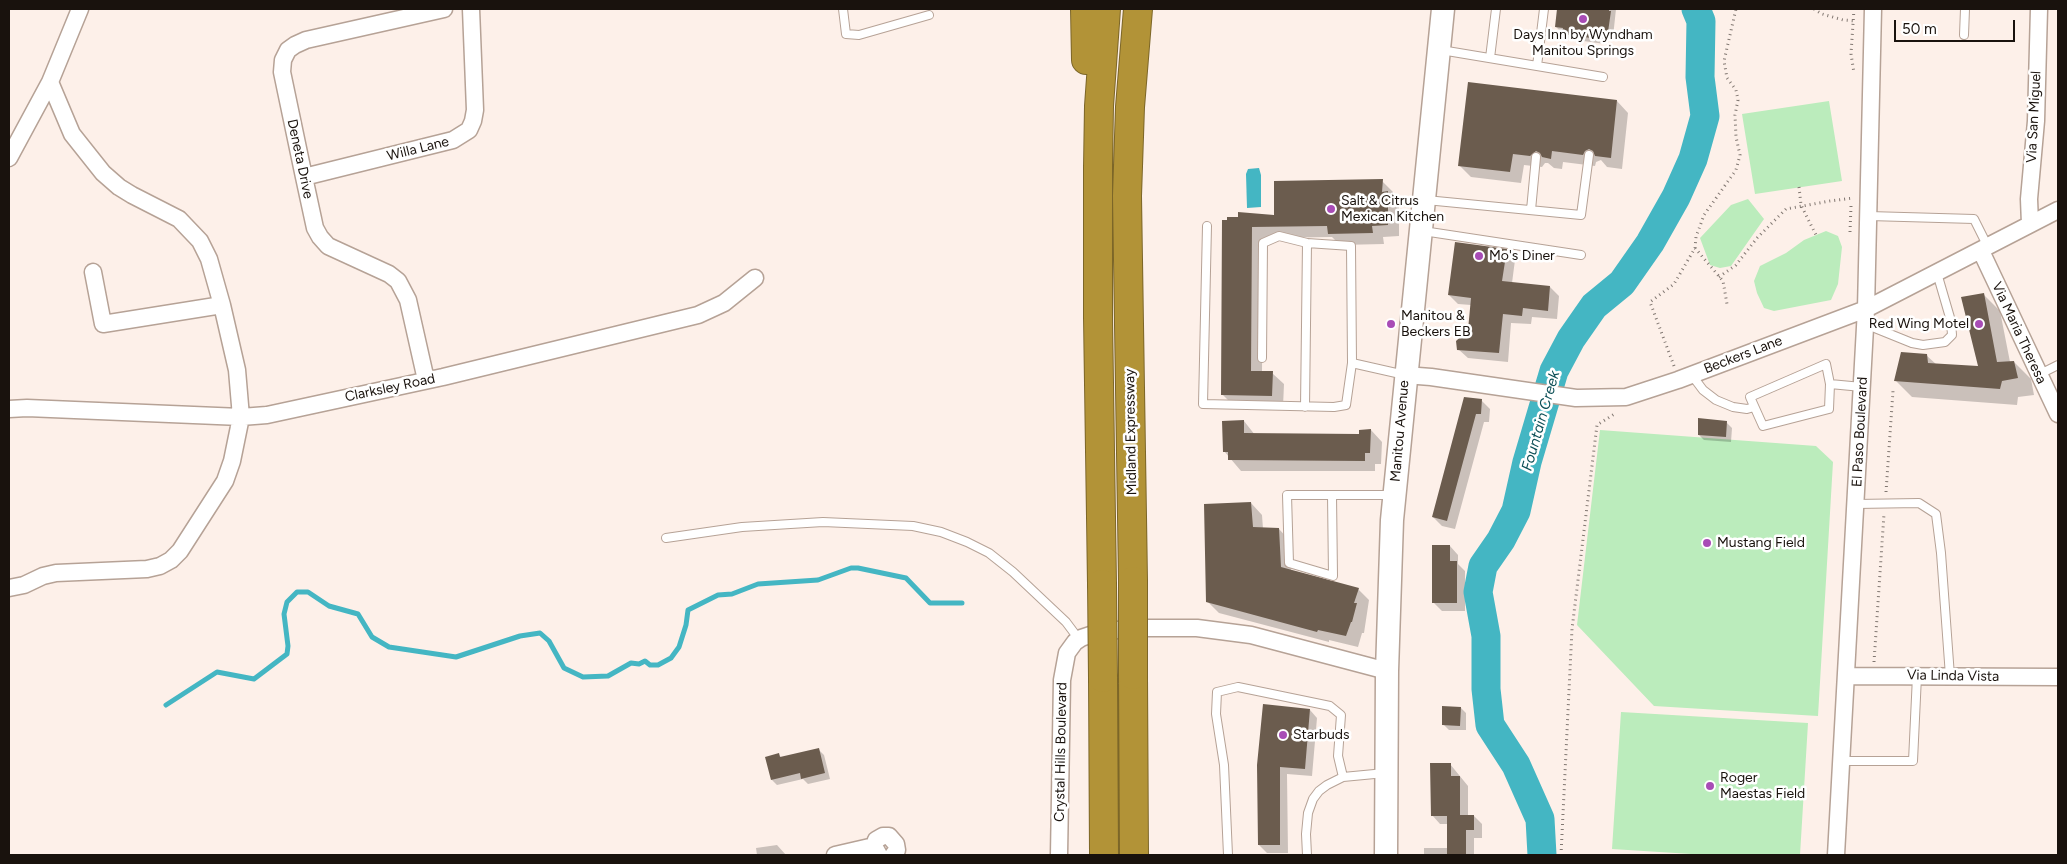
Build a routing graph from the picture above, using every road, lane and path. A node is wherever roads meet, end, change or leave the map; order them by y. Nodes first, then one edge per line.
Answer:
1 (80, 9) edge
2 (444, 9) edge
3 (471, 9) edge
4 (843, 9) edge
5 (1085, 9) edge
6 (1106, 9) edge
7 (1138, 9) edge
8 (1443, 9) edge
9 (1496, 9) edge
10 (1544, 9) edge
11 (1736, 9) edge
12 (1814, 9) edge
13 (1965, 9) edge
14 (2039, 9) edge
15 (929, 15) dead end
16 (1873, 16) edge
17 (1964, 35) dead end
18 (1439, 50) junction
19 (1490, 58) junction
20 (1537, 66) junction
21 (1603, 77) dead end
22 (50, 82) junction
23 (1589, 155) dead end
24 (1536, 157) dead end
25 (9, 158) edge
26 (304, 177) junction
27 (1799, 187) dead end
28 (1869, 197) junction
29 (1424, 199) junction
30 (1801, 205) junction
31 (1531, 210) junction
32 (2058, 210) edge
33 (1869, 216) junction
34 (2030, 224) junction
35 (1207, 226) dead end
36 (1420, 231) junction
37 (1816, 235) dead end
38 (1307, 243) junction
39 (1695, 248) junction
40 (1984, 249) junction
41 (1581, 255) dead end
42 (93, 272) dead end
43 (1937, 273) junction
44 (1719, 277) junction
45 (755, 278) dead end
46 (1727, 304) dead end
47 (222, 305) junction
48 (1865, 316) junction
49 (1098, 317) junction
50 (1262, 358) dead end
51 (1352, 362) junction
52 (2058, 365) edge
53 (1684, 372) junction
54 (1405, 375) junction
55 (2038, 375) junction
56 (426, 380) junction
57 (1830, 384) junction
58 (1862, 387) junction
59 (1894, 391) dead end
60 (1305, 407) junction
61 (1754, 407) junction
62 (9, 409) edge
63 (1625, 409) dead end
64 (2058, 414) edge
65 (241, 417) junction
66 (1332, 495) junction
67 (1394, 495) junction
68 (1856, 504) junction
69 (1885, 504) junction
70 (666, 538) dead end
71 (9, 588) edge
72 (1077, 640) junction
73 (1387, 670) junction
74 (1874, 675) junction
75 (1847, 676) junction
76 (1916, 676) junction
77 (1950, 676) junction
78 (2058, 677) edge
79 (1842, 761) junction
80 (1387, 773) junction
81 (1343, 777) junction
82 (877, 851) edge
83 (835, 855) edge
84 (893, 855) edge
85 (1059, 855) edge
86 (1104, 855) edge
87 (1134, 855) edge
88 (1228, 855) edge
89 (1307, 855) edge
90 (1386, 855) edge
91 (1561, 855) edge
92 (1836, 855) edge

1 - 22 street
2 - 26 street, Deneta Drive
3 - 26 street, Willa Lane
4 - 15 lane
5 - 49 highway
6 - 49 highway
7 - 87 highway, Midland Expressway, bridge
8 - 18 main road, Manitou Avenue
9 - 19 lane
10 - 20 lane
11 - 39 path
12 - 16 path
13 - 17 lane
14 - 34 street, Via San Miguel
16 - 28 street, El Paso Boulevard
18 - 19 lane
18 - 29 main road, Manitou Avenue
19 - 20 lane
20 - 21 lane
22 - 25 street
22 - 47 street
23 - 31 lane
24 - 31 lane
26 - 56 street, Deneta Drive
27 - 30 path
28 - 30 path
28 - 33 street, El Paso Boulevard
29 - 31 lane
29 - 36 main road, Manitou Avenue
30 - 37 path
30 - 44 path
32 - 34 street, Beckers Lane
33 - 40 lane
33 - 48 street, El Paso Boulevard
34 - 40 street, Beckers Lane
35 - 60 lane
36 - 41 lane
36 - 54 main road, Manitou Avenue
38 - 50 lane
38 - 51 lane
38 - 60 lane
39 - 44 path
39 - 53 path
40 - 43 street, Beckers Lane
40 - 55 street, Via Maria Theresa
42 - 47 street
43 - 48 street, Beckers Lane
43 - 48 lane
44 - 46 path
45 - 56 street, Clarksley Road
47 - 65 street
48 - 53 street, Beckers Lane
48 - 58 street, El Paso Boulevard
49 - 86 highway, bridge
51 - 54 lane
51 - 60 lane
52 - 55 lane
53 - 54 street, Beckers Lane
53 - 61 lane
54 - 67 main road, Manitou Avenue
55 - 64 street, Via Maria Theresa
56 - 65 street, Clarksley Road
57 - 58 lane
57 - 61 lane
57 - 61 lane
58 - 68 street, El Paso Boulevard
59 - 69 path
62 - 65 street, Clarksley Road
63 - 91 path
65 - 71 street
66 - 66 lane
66 - 67 lane
67 - 73 main road, Manitou Avenue
68 - 69 lane
68 - 75 street, El Paso Boulevard
69 - 74 path
69 - 77 lane
70 - 72 lane
72 - 73 street
72 - 85 street, Crystal Hills Boulevard
73 - 80 main road, Manitou Avenue
74 - 75 street, Via Linda Vista
74 - 76 street, Via Linda Vista
75 - 79 street, El Paso Boulevard
76 - 77 street, Via Linda Vista
76 - 79 lane
77 - 78 street, Via Linda Vista
79 - 92 street, El Paso Boulevard
80 - 81 lane
80 - 90 main road, Manitou Avenue
81 - 88 lane
81 - 89 lane
82 - 83 street
82 - 84 street

